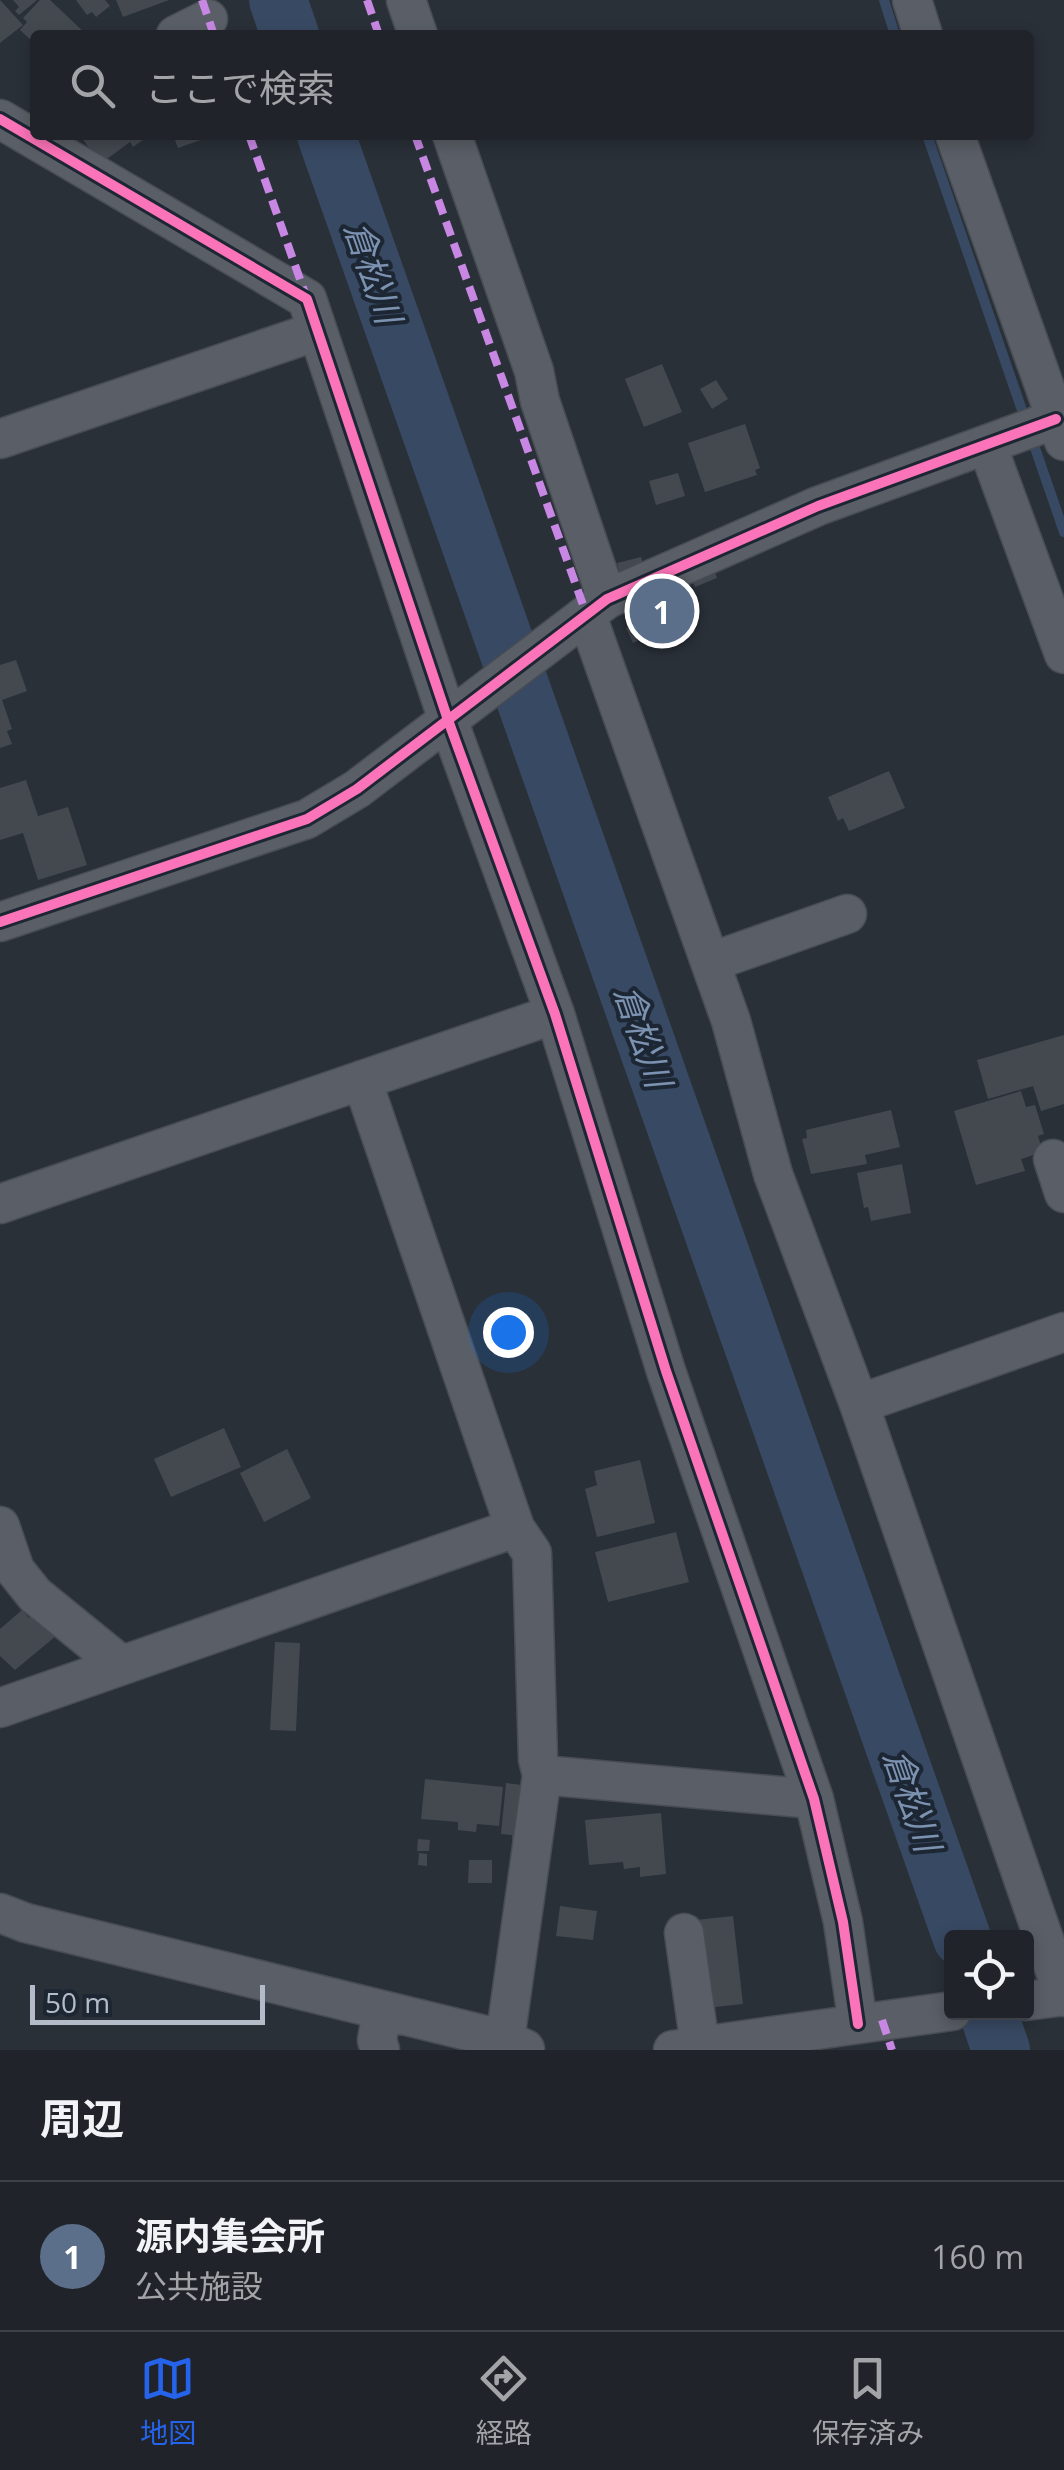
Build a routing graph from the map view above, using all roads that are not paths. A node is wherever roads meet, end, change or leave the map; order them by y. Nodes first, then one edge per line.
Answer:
1 (406, 0) edge
2 (912, 0) edge
3 (416, 30) edge
4 (922, 30) edge
5 (0, 119) edge
6 (30, 132) edge
7 (45, 140) edge
8 (454, 140) edge
9 (957, 140) edge
10 (316, 330) junction
11 (1060, 430) edge
12 (0, 439) edge
13 (987, 444) junction
14 (597, 608) junction
15 (1064, 654) edge
16 (448, 720) junction
17 (847, 914) dead end
18 (0, 922) edge
19 (711, 962) junction
20 (555, 1014) junction
21 (362, 1080) junction
22 (0, 1204) edge
23 (1064, 1332) edge
24 (859, 1404) junction
25 (675, 1462) dead end
26 (0, 1526) edge
27 (514, 1528) junction
28 (121, 1665) junction
29 (0, 1708) edge
30 (542, 1775) junction
31 (800, 1797) junction
32 (0, 1913) edge
33 (684, 1933) dead end
34 (1054, 1997) edge
35 (382, 2011) junction
36 (938, 2013) edge
37 (858, 2024) junction
38 (516, 2045) edge
39 (686, 2048) edge
40 (380, 2050) edge

1 - 3 street
2 - 4 street
5 - 6 street
7 - 10 street
8 - 14 street
9 - 11 street
10 - 12 street
10 - 16 street
11 - 13 street
13 - 14 street
13 - 15 street
14 - 16 street
14 - 19 street
16 - 18 street
16 - 20 street
17 - 19 street
19 - 24 street
20 - 21 street
20 - 31 street
21 - 22 street
21 - 27 street
23 - 24 street
24 - 34 street
25 - 31 street
26 - 28 street
27 - 28 street
27 - 30 street
28 - 29 street
30 - 31 street
30 - 38 street
31 - 37 street
32 - 35 street
33 - 39 street
35 - 38 street
35 - 40 street
36 - 37 street
37 - 39 street

